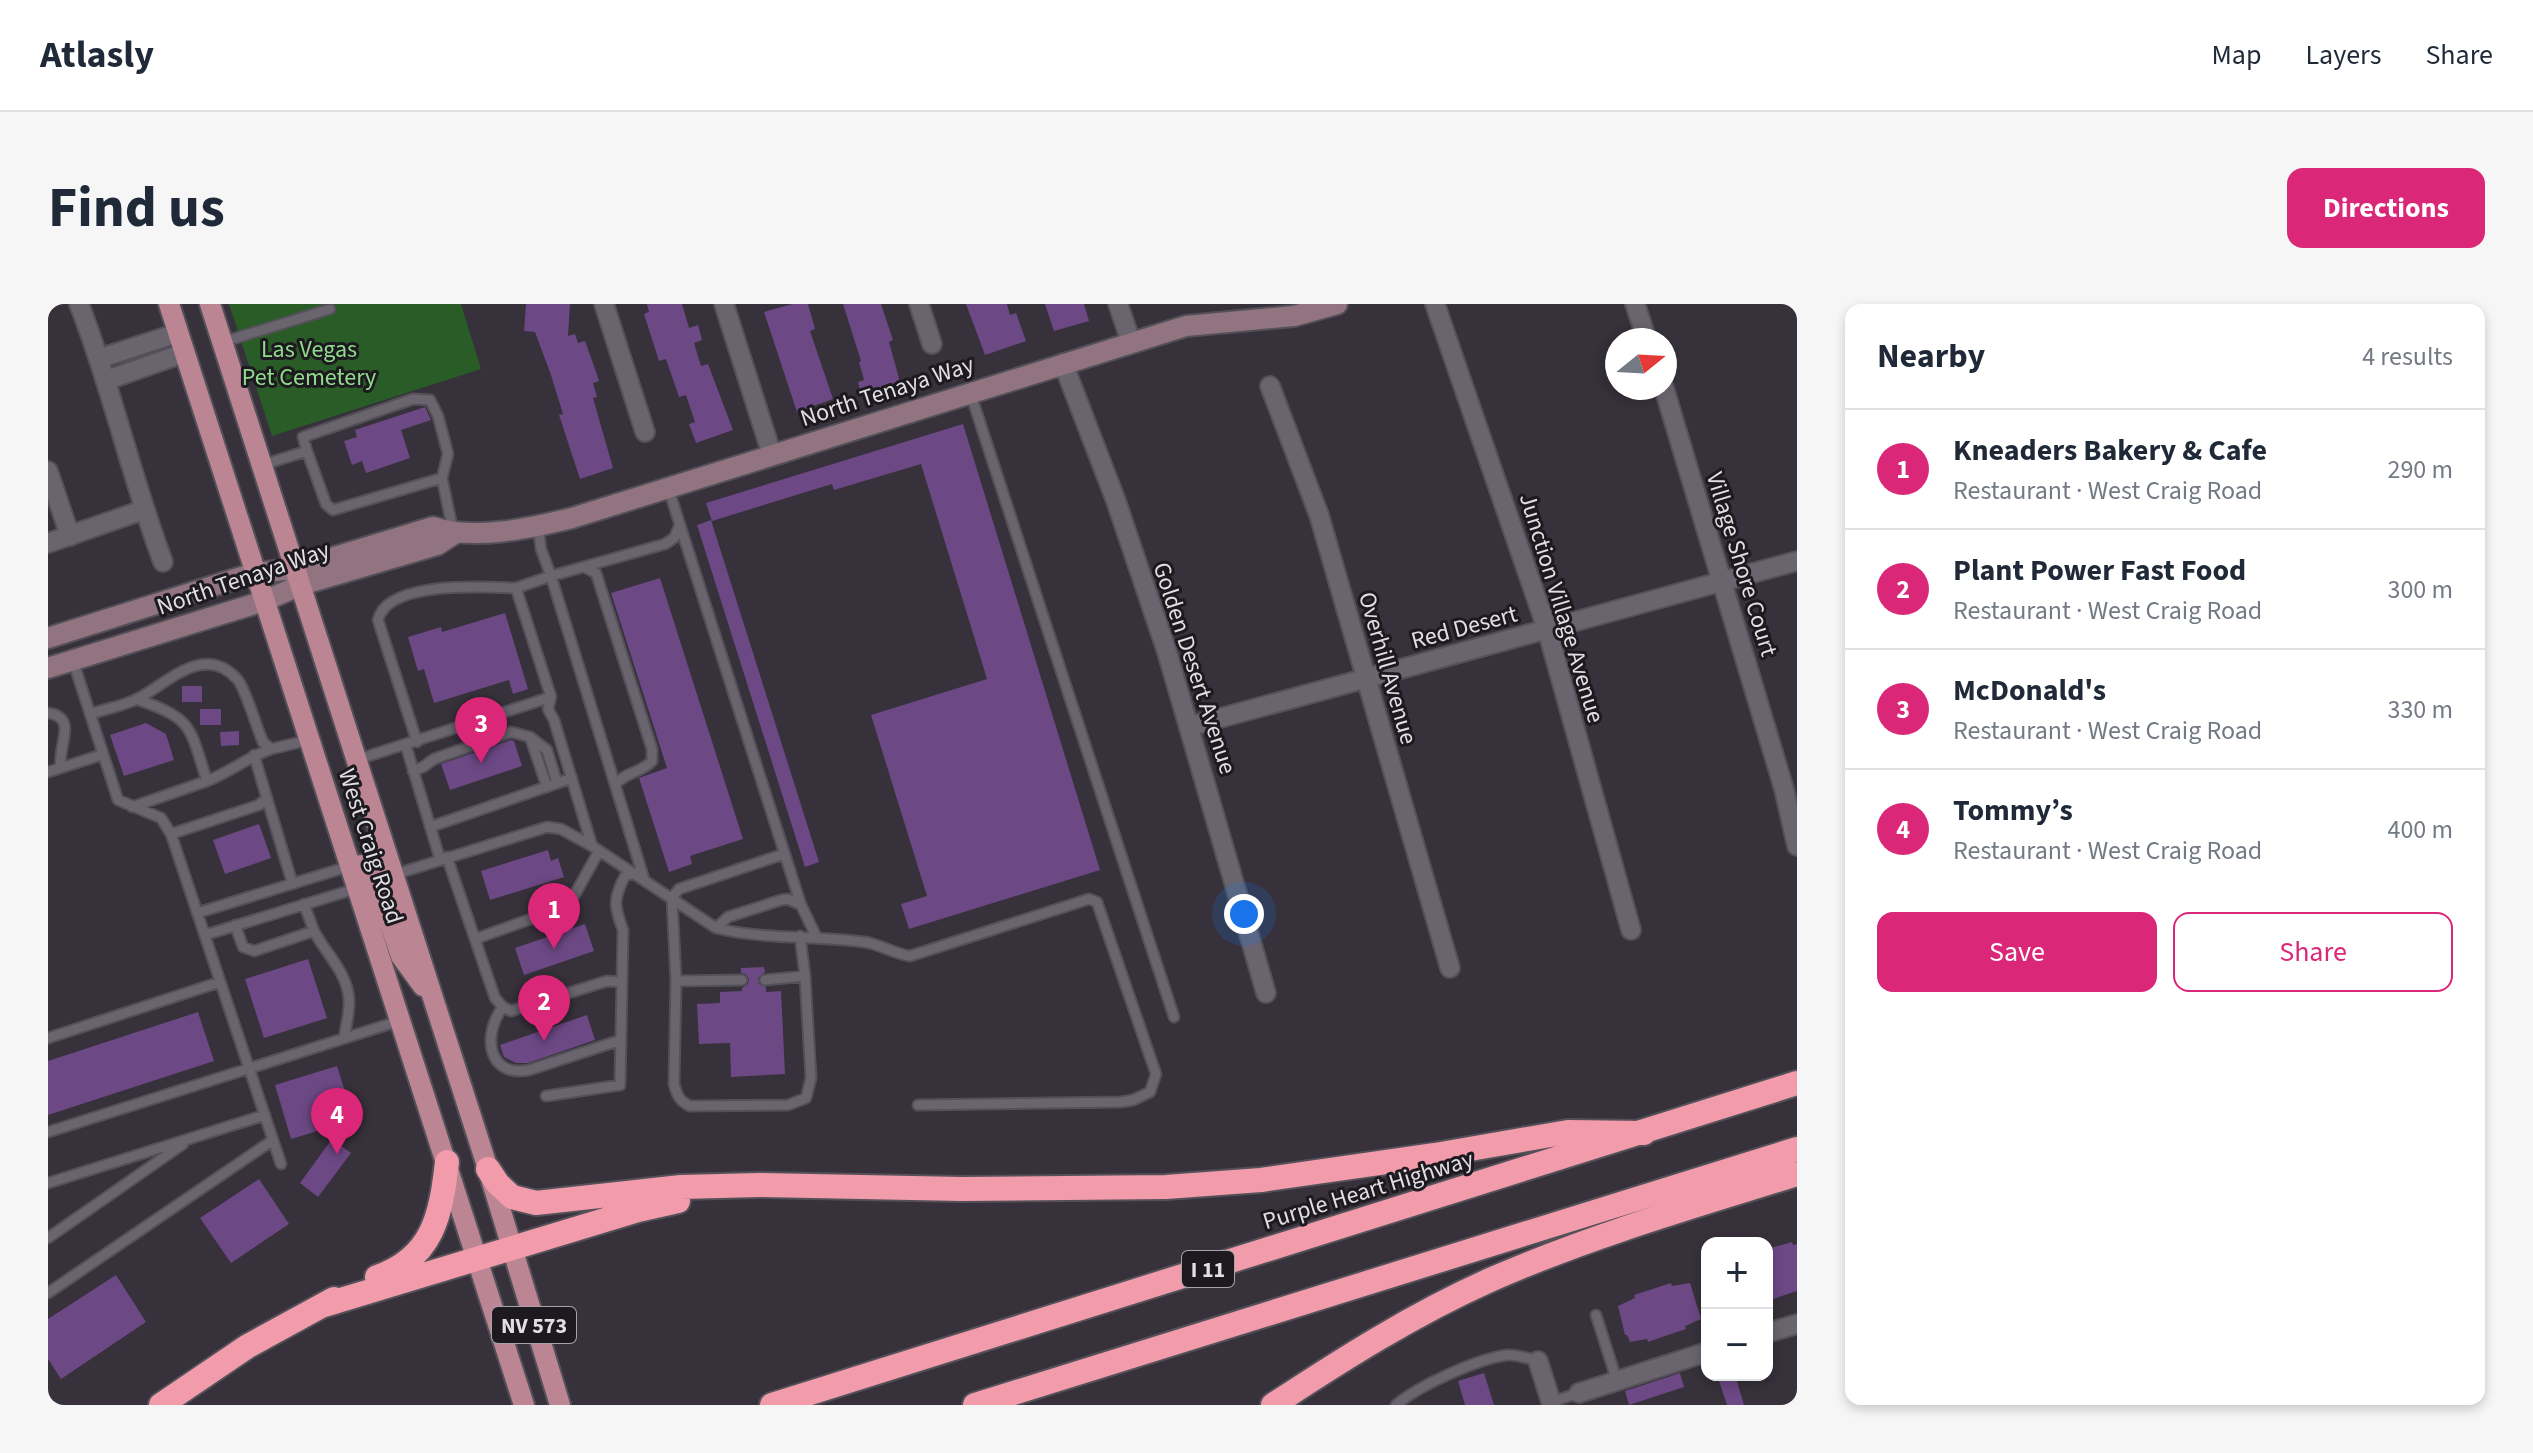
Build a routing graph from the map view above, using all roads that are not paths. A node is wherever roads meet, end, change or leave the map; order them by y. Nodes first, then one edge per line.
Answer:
1 (79, 304) edge
2 (169, 304) edge
3 (210, 304) edge
4 (604, 304) edge
5 (724, 304) edge
6 (919, 304) edge
7 (1118, 304) edge
8 (1337, 304) edge
9 (1435, 304) edge
10 (1635, 304) edge
11 (1308, 308) edge
12 (330, 309) dead end
13 (1643, 328) edge
14 (223, 342) junction
15 (1131, 342) junction
16 (181, 343) junction
17 (932, 344) dead end
18 (137, 346) junction
19 (101, 358) junction
20 (1063, 363) junction
21 (143, 367) junction
22 (107, 380) junction
23 (1270, 386) dead end
24 (970, 392) junction
25 (1668, 400) edge
26 (645, 432) dead end
27 (307, 451) junction
28 (772, 455) junction
29 (262, 465) junction
30 (48, 471) edge
31 (442, 478) junction
32 (668, 487) junction
33 (143, 510) junction
34 (538, 525) junction
35 (680, 525) junction
36 (454, 534) junction
37 (70, 536) junction
38 (48, 543) edge
39 (1797, 561) edge
40 (163, 562) dead end
41 (586, 568) junction
42 (254, 573) junction
43 (551, 576) junction
44 (298, 577) junction
45 (1723, 582) junction
46 (516, 588) junction
47 (264, 601) junction
48 (1547, 629) junction
49 (48, 638) edge
50 (73, 661) junction
51 (48, 668) edge
52 (1366, 678) junction
53 (551, 697) junction
54 (136, 699) junction
55 (48, 713) edge
56 (90, 714) junction
57 (1191, 726) junction
58 (450, 731) junction
59 (309, 740) junction
60 (417, 742) junction
61 (406, 746) junction
62 (271, 749) junction
63 (456, 751) junction
64 (101, 755) junction
65 (254, 755) junction
66 (356, 760) junction
67 (61, 767) junction
68 (413, 771) junction
69 (48, 772) edge
70 (572, 778) junction
71 (207, 781) junction
72 (552, 785) junction
73 (615, 785) junction
74 (267, 798) junction
75 (132, 807) junction
76 (430, 827) junction
77 (171, 834) junction
78 (1797, 846) edge
79 (596, 849) junction
80 (784, 854) junction
81 (444, 858) junction
82 (350, 866) junction
83 (393, 875) junction
84 (639, 876) junction
85 (292, 882) junction
86 (358, 888) junction
87 (672, 898) junction
88 (304, 904) junction
89 (801, 905) junction
90 (197, 913) junction
91 (235, 925) junction
92 (716, 928) junction
93 (1631, 930) dead end
94 (314, 931) junction
95 (205, 935) junction
96 (800, 936) junction
97 (816, 936) junction
98 (475, 939) junction
99 (1450, 968) dead end
100 (805, 976) junction
101 (742, 980) dead end
102 (765, 980) dead end
103 (676, 981) junction
104 (220, 982) junction
105 (622, 982) junction
106 (1266, 993) dead end
107 (434, 1000) junction
108 (503, 1007) junction
109 (1174, 1017) dead end
110 (401, 1020) junction
111 (48, 1038) edge
112 (344, 1038) junction
113 (621, 1040) junction
114 (249, 1069) junction
115 (1797, 1083) edge
116 (546, 1096) dead end
117 (918, 1105) dead end
118 (265, 1115) junction
119 (48, 1132) edge
120 (1644, 1133) junction
121 (192, 1137) junction
122 (273, 1140) junction
123 (1797, 1149) edge
124 (447, 1162) junction
125 (281, 1164) dead end
126 (488, 1169) junction
127 (1797, 1174) edge
128 (48, 1183) edge
129 (759, 1185) junction
130 (48, 1238) edge
131 (510, 1248) junction
132 (477, 1258) junction
133 (48, 1293) edge
134 (321, 1306) junction
135 (1596, 1315) dead end
136 (1797, 1324) edge
137 (1773, 1331) edge
138 (1701, 1354) edge
139 (1538, 1361) joint
140 (1617, 1381) junction
141 (1579, 1393) joint
142 (559, 1403) edge
143 (1552, 1403) edge
144 (161, 1405) edge
145 (524, 1405) edge
146 (772, 1405) edge
147 (975, 1405) edge
148 (1273, 1405) edge
149 (1396, 1405) edge

1 - 19 street
2 - 16 main road, West Craig Road
3 - 14 main road, West Craig Road
4 - 26 street
5 - 28 street
6 - 17 street
7 - 15 street
8 - 11 main road, North Tenaya Way
9 - 48 street, Junction Village Avenue
10 - 13 street
11 - 15 main road, North Tenaya Way
12 - 14 lane
14 - 29 main road, West Craig Road
15 - 20 main road, North Tenaya Way
16 - 18 street
16 - 21 street
16 - 42 main road, West Craig Road
18 - 19 street
18 - 21 lane
19 - 22 street
20 - 24 main road, North Tenaya Way
20 - 57 street, Golden Desert Avenue
21 - 22 street
22 - 33 street
23 - 52 street, Overhill Avenue
24 - 28 main road, North Tenaya Way
24 - 109 lane
25 - 45 street, Village Shore Court
27 - 29 lane
27 - 31 lane
27 - 31 lane
28 - 32 main road, North Tenaya Way
29 - 44 main road, West Craig Road
30 - 37 street
31 - 36 lane
32 - 34 main road, North Tenaya Way
32 - 35 lane
33 - 37 street
33 - 40 street
34 - 36 main road, North Tenaya Way
34 - 43 lane
35 - 41 lane
35 - 80 lane
36 - 44 main road, North Tenaya Way
37 - 38 street
39 - 45 street, Red Desert
41 - 43 lane
41 - 73 lane
42 - 44 main road, North Tenaya Way
42 - 47 main road, West Craig Road
42 - 49 main road, North Tenaya Way
43 - 46 lane
43 - 73 lane
44 - 47 main road, North Tenaya Way
44 - 66 main road, West Craig Road
45 - 48 street, Red Desert
45 - 78 street, Village Shore Court
46 - 53 lane
46 - 60 lane
47 - 50 main road, North Tenaya Way
47 - 59 main road, West Craig Road
48 - 52 street, Red Desert
48 - 93 street, Junction Village Avenue
50 - 51 main road, North Tenaya Way
50 - 56 lane
52 - 57 street, Red Desert
52 - 99 street, Overhill Avenue
53 - 58 lane
53 - 70 lane
54 - 56 lane
54 - 62 lane
54 - 71 lane
55 - 67 lane
56 - 64 lane
57 - 106 street, Golden Desert Avenue
58 - 60 lane
58 - 63 lane
59 - 62 lane
59 - 82 main road, West Craig Road
60 - 61 lane
61 - 66 lane
61 - 68 lane
62 - 65 lane
63 - 68 lane
63 - 72 lane
64 - 67 lane
64 - 75 lane
65 - 71 lane
65 - 74 lane
66 - 83 main road, West Craig Road
67 - 69 lane
68 - 76 lane
70 - 72 lane
70 - 79 lane
71 - 75 lane
72 - 76 lane
73 - 84 lane
74 - 77 lane
74 - 85 lane
75 - 77 lane
76 - 81 lane
77 - 90 lane
79 - 81 lane
79 - 84 lane
79 - 98 lane
80 - 87 lane
80 - 89 lane
81 - 83 lane
81 - 98 lane
82 - 85 lane
82 - 86 main road, West Craig Road
82 - 107 main road
83 - 107 main road, West Craig Road
84 - 87 lane
84 - 105 lane
85 - 90 lane
86 - 88 lane
86 - 110 main road, West Craig Road
87 - 92 lane
87 - 103 lane
88 - 91 lane
88 - 94 lane
89 - 92 lane
89 - 97 lane
90 - 95 lane
91 - 94 lane
91 - 95 lane
92 - 96 lane
94 - 112 lane
95 - 104 lane
96 - 97 lane
96 - 100 lane
97 - 117 lane
98 - 108 lane
100 - 102 lane
100 - 103 lane
101 - 103 lane
104 - 111 lane
104 - 114 lane
105 - 108 lane
105 - 113 lane
107 - 126 main road, West Craig Road
108 - 113 lane
110 - 112 lane
110 - 124 main road, West Craig Road
112 - 114 lane
113 - 116 lane
114 - 118 lane
114 - 119 lane
115 - 120 highway, Purple Heart Highway / I 11
118 - 121 lane
118 - 122 lane
120 - 129 highway
120 - 146 highway, Purple Heart Highway / I 11
121 - 128 lane
121 - 130 lane
122 - 125 lane
122 - 133 lane
123 - 147 highway, I 11
124 - 132 main road, West Craig Road
124 - 134 highway
126 - 129 highway
126 - 131 main road, West Craig Road
127 - 148 highway
129 - 131 highway
131 - 132 highway
131 - 142 main road, West Craig Road / NV 573
132 - 134 highway
132 - 145 main road, West Craig Road / NV 573
134 - 144 highway
135 - 140 lane
136 - 137 street
138 - 140 street
139 - 143 street
139 - 149 lane
140 - 141 street
141 - 143 lane

